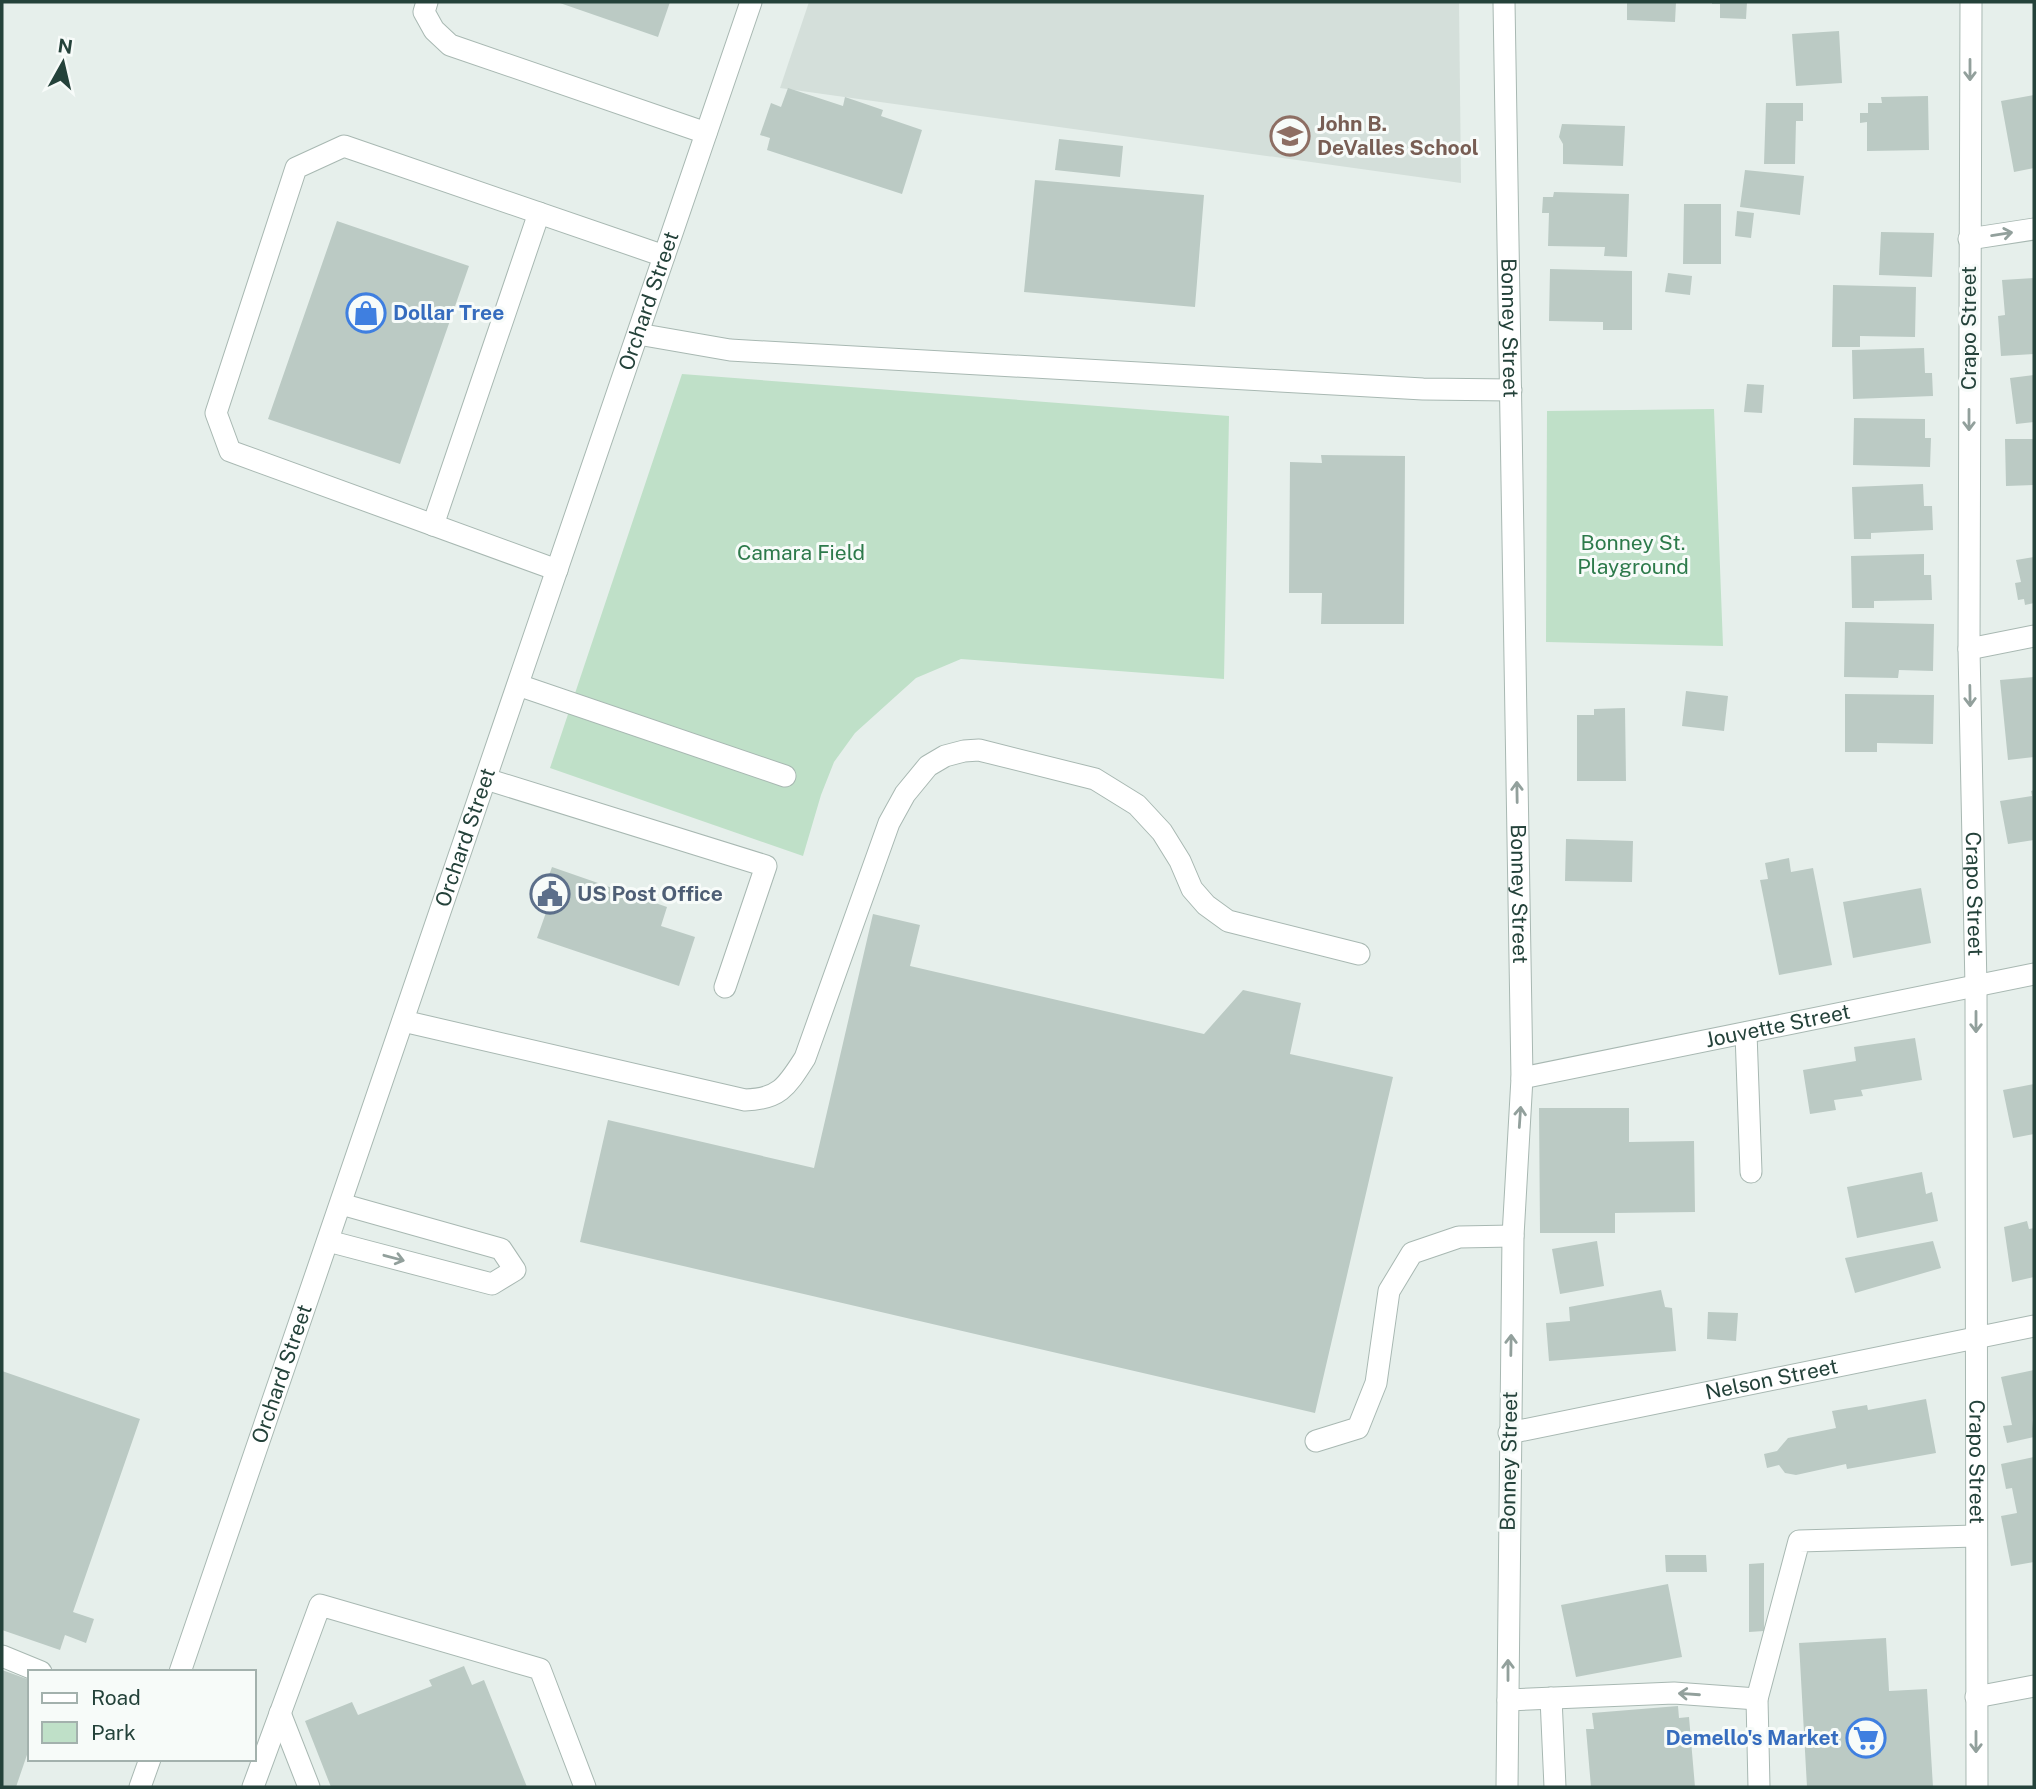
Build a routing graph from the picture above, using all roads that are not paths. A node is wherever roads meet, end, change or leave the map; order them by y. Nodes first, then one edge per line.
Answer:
1 (427, 2) edge
2 (751, 2) edge
3 (1504, 2) edge
4 (1971, 2) edge
5 (706, 133) junction
6 (539, 213) junction
7 (2034, 229) edge
8 (1969, 239) junction
9 (664, 256) junction
10 (638, 334) junction
11 (1511, 390) junction
12 (433, 525) junction
13 (557, 570) junction
14 (2034, 636) edge
15 (1969, 649) junction
16 (518, 685) junction
17 (785, 776) dead end
18 (486, 779) junction
19 (1359, 954) dead end
20 (2034, 974) edge
21 (725, 987) dead end
22 (1976, 987) junction
23 (403, 1021) junction
24 (1746, 1033) junction
25 (1522, 1078) junction
26 (1751, 1172) dead end
27 (341, 1205) junction
28 (1513, 1236) junction
29 (328, 1241) junction
30 (2034, 1326) edge
31 (1975, 1337) junction
32 (1509, 1433) junction
33 (1316, 1441) dead end
34 (1975, 1536) junction
35 (2, 1656) edge
36 (36, 1670) edge
37 (181, 1670) edge
38 (2034, 1686) edge
39 (1976, 1697) junction
40 (1551, 1698) junction
41 (1757, 1699) junction
42 (1508, 1700) junction
43 (281, 1713) junction
44 (148, 1761) edge
45 (140, 1787) edge
46 (253, 1787) edge
47 (309, 1787) edge
48 (585, 1787) edge
49 (1507, 1787) edge
50 (1555, 1787) edge
51 (1759, 1787) edge
52 (1976, 1787) edge

1 - 5 street
2 - 5 street, Orchard Street
3 - 11 street, Bonney Street
4 -> 8 street, Crapo Street
5 - 9 street, Orchard Street
6 - 9 street
6 - 12 street
6 - 12 street
8 -> 7 street
8 -> 15 street, Crapo Street
9 - 10 street, Orchard Street
10 - 11 street
10 - 13 street, Orchard Street
25 -> 11 street, Bonney Street
12 - 13 street
13 - 16 street, Orchard Street
14 - 15 street
15 -> 22 street, Crapo Street
16 - 17 street
16 - 18 street, Orchard Street
18 - 21 street
18 - 23 street, Orchard Street
19 - 23 street
20 - 22 street, Jouvette Street
22 - 24 street, Jouvette Street
22 -> 31 street, Crapo Street
23 - 27 street, Orchard Street
24 - 25 street, Jouvette Street
24 - 26 street
28 -> 25 street, Bonney Street
27 - 29 street, Orchard Street
29 -> 27 street
32 -> 28 street, Bonney Street
28 - 33 street
29 - 37 street, Orchard Street
30 - 31 street, Nelson Street
31 - 32 street, Nelson Street
31 - 34 street, Crapo Street
42 -> 32 street, Bonney Street
34 - 39 street, Crapo Street
34 - 41 street
35 - 36 street
38 - 39 street
39 -> 52 street, Crapo Street
41 -> 40 street
40 - 42 street
40 - 50 street
41 - 51 street
42 - 49 street, Bonney Street
43 - 46 street
43 - 47 street
43 - 48 street
44 - 45 street

